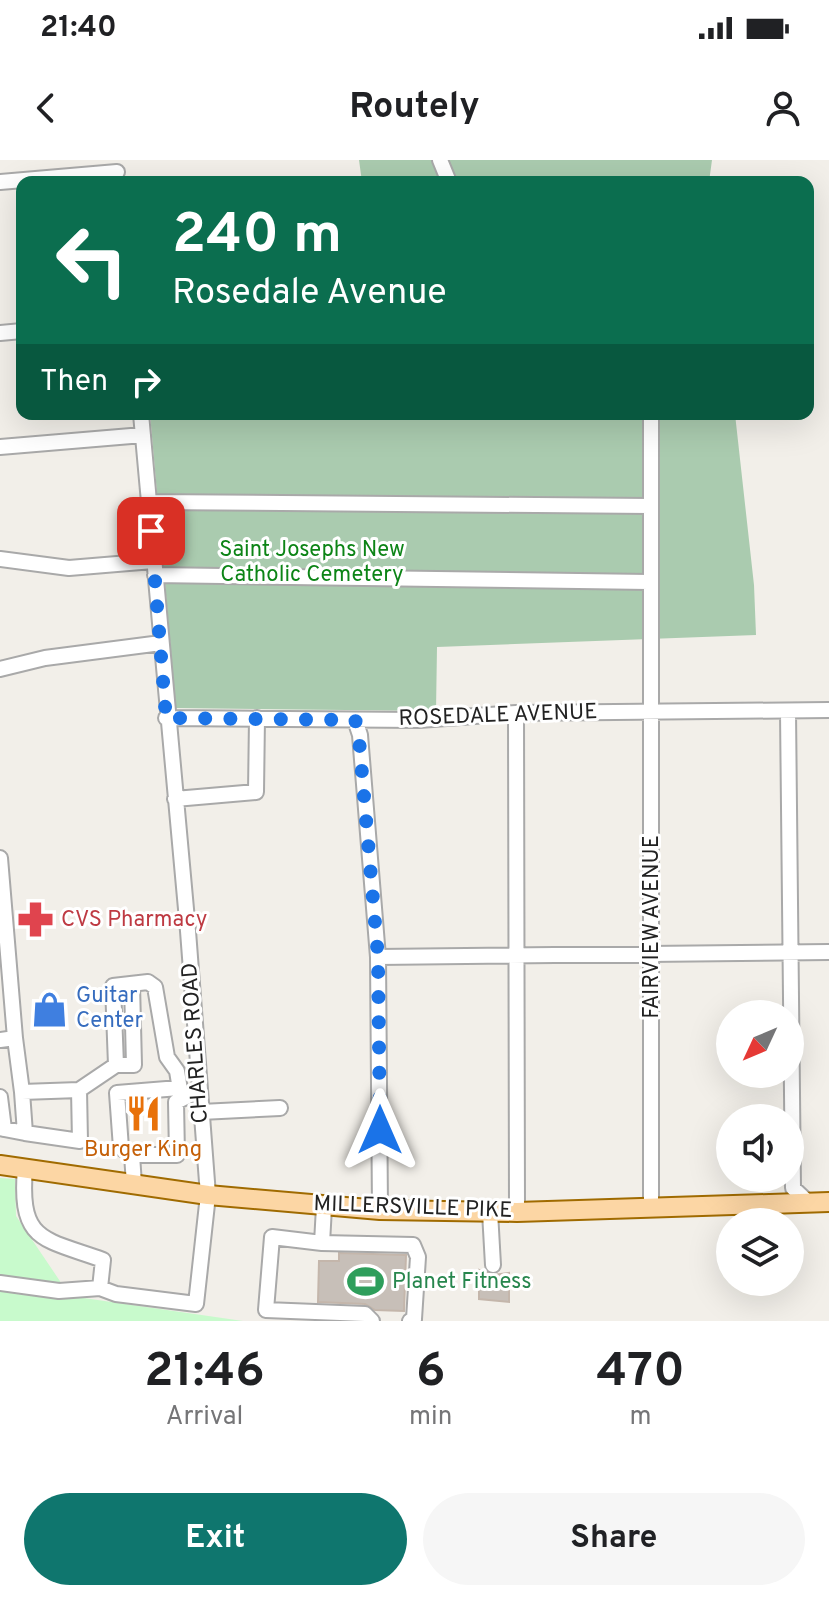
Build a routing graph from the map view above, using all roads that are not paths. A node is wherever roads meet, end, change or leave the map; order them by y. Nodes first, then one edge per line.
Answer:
1 (117, 171) edge
2 (64, 176) edge
3 (142, 420) edge
4 (651, 420) edge
5 (143, 435) junction
6 (0, 447) edge
7 (148, 502) junction
8 (650, 506) junction
9 (0, 559) edge
10 (154, 568) junction
11 (649, 582) junction
12 (161, 643) junction
13 (0, 669) edge
14 (829, 710) edge
15 (651, 712) junction
16 (788, 712) junction
17 (516, 713) junction
18 (166, 718) junction
19 (257, 718) junction
20 (355, 720) junction
21 (175, 799) junction
22 (0, 858) edge
23 (829, 952) edge
24 (791, 953) junction
25 (653, 954) junction
26 (517, 955) junction
27 (378, 957) junction
28 (8, 1039) edge
29 (79, 1090) junction
30 (22, 1092) junction
31 (180, 1092) junction
32 (200, 1095) junction
33 (0, 1097) edge
34 (280, 1108) dead end
35 (201, 1112) junction
36 (2, 1129) edge
37 (25, 1133) junction
38 (132, 1155) junction
39 (0, 1165) edge
40 (25, 1168) junction
41 (134, 1184) junction
42 (208, 1195) junction
43 (823, 1205) edge
44 (324, 1207) junction
45 (651, 1208) junction
46 (380, 1210) junction
47 (490, 1212) junction
48 (517, 1212) junction
49 (322, 1243) junction
50 (493, 1265) dead end
51 (0, 1283) edge
52 (100, 1288) junction
53 (412, 1320) edge
54 (372, 1321) edge

1 - 2 street
3 - 5 street, CHARLES ROAD
4 - 8 street, FAIRVIEW AVENUE
5 - 6 street
5 - 7 street, CHARLES ROAD
7 - 8 street
7 - 10 street, CHARLES ROAD
8 - 11 street, FAIRVIEW AVENUE
9 - 10 street
10 - 11 street
10 - 12 street, CHARLES ROAD
11 - 15 street, FAIRVIEW AVENUE
12 - 13 street
12 - 18 street, CHARLES ROAD
14 - 16 street, ROSEDALE AVENUE
15 - 16 street, ROSEDALE AVENUE
15 - 17 street, ROSEDALE AVENUE
15 - 25 street, FAIRVIEW AVENUE
16 - 24 street
17 - 20 street, ROSEDALE AVENUE
17 - 26 street
18 - 19 street, ROSEDALE AVENUE
18 - 21 street, CHARLES ROAD
19 - 20 street, ROSEDALE AVENUE
19 - 21 street
20 - 27 street
21 - 32 street, CHARLES ROAD
22 - 28 street
23 - 24 street
24 - 25 street
24 - 43 street
25 - 26 street
25 - 45 street, FAIRVIEW AVENUE
26 - 27 street
26 - 48 street
27 - 46 street
28 - 30 street
29 - 30 street
29 - 31 street
29 - 37 street
30 - 37 street
31 - 32 street
31 - 38 street
31 - 38 street
32 - 35 street, CHARLES ROAD
33 - 36 street
34 - 35 street
35 - 42 street, CHARLES ROAD
36 - 37 street
38 - 41 street
39 - 40 main road, MILLERSVILLE PIKE
40 - 41 main road, MILLERSVILLE PIKE
40 - 52 street
41 - 42 main road, MILLERSVILLE PIKE
42 - 44 main road, MILLERSVILLE PIKE
42 - 52 street, CHARLES ROAD
43 - 45 main road, MILLERSVILLE PIKE
44 - 46 main road, MILLERSVILLE PIKE
44 - 49 street
45 - 48 main road, MILLERSVILLE PIKE
46 - 47 main road, MILLERSVILLE PIKE
47 - 48 main road, MILLERSVILLE PIKE
47 - 50 street
49 - 53 street
49 - 54 street
51 - 52 street

